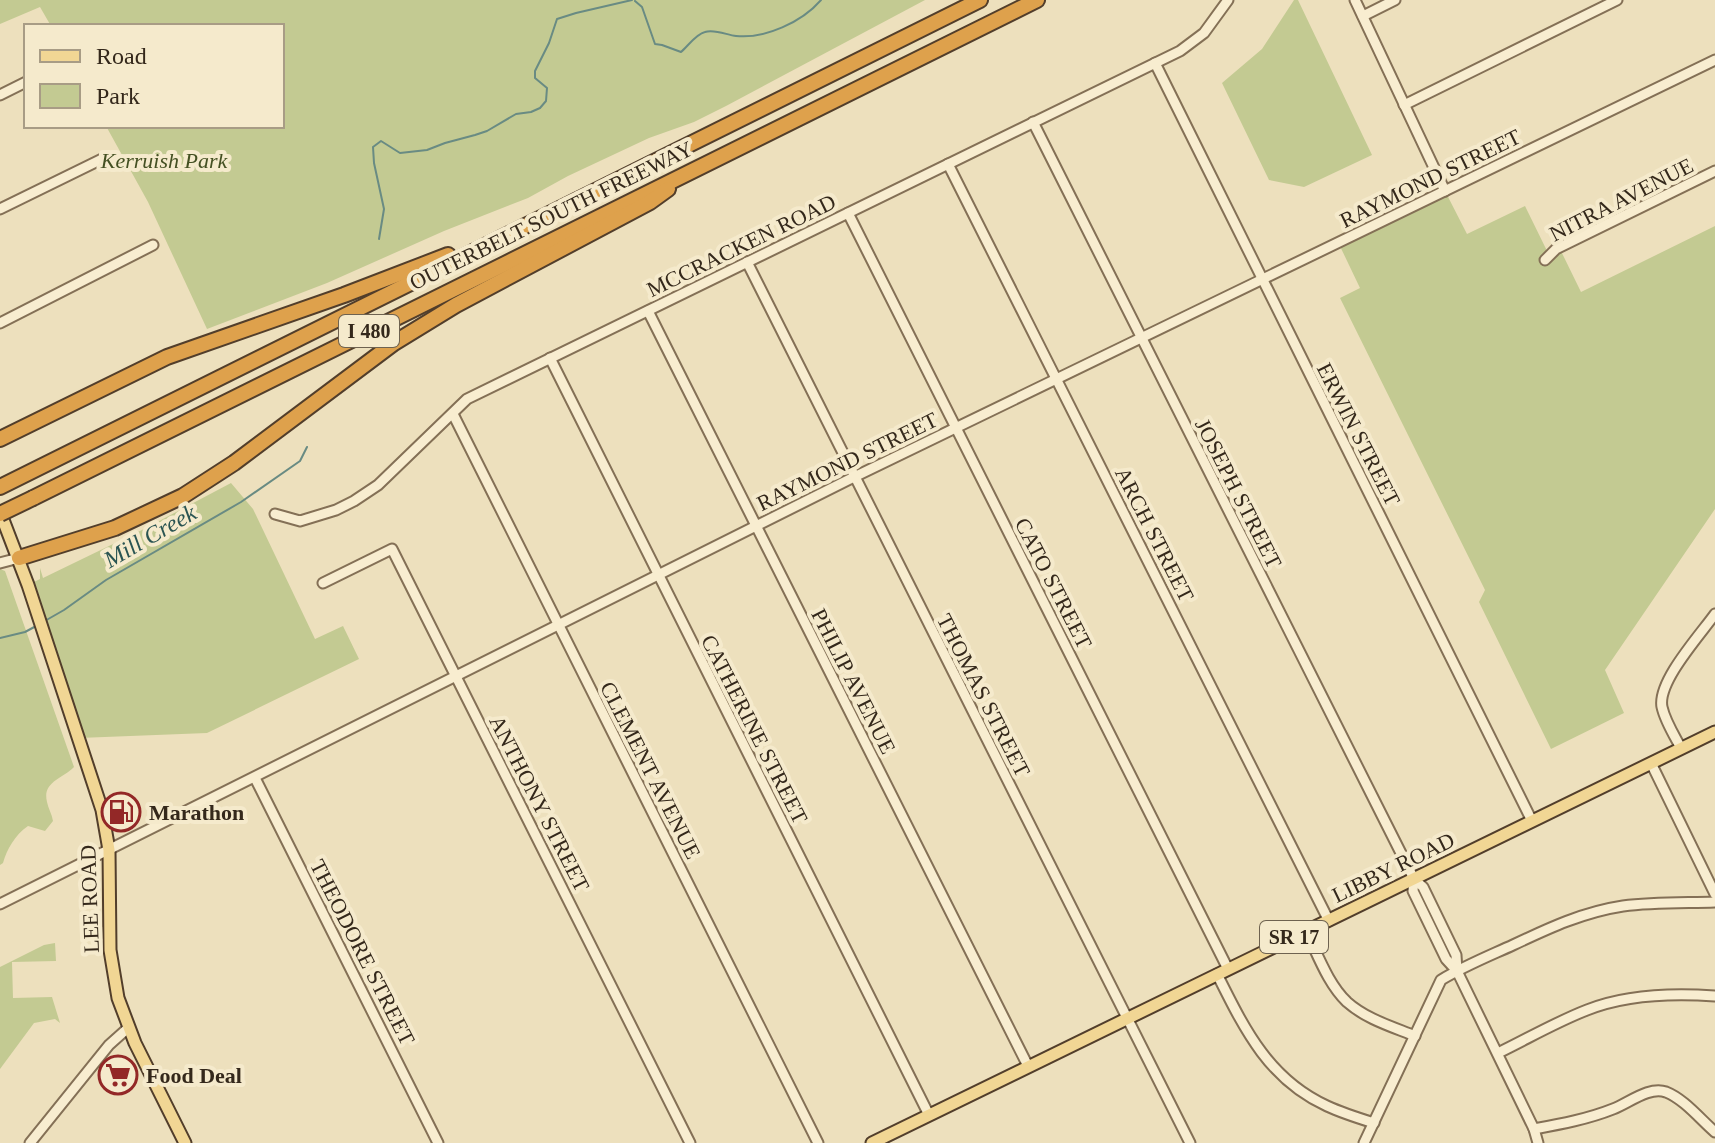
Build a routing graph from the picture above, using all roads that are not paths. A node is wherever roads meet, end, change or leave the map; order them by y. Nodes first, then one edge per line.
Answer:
1 (980, 0) edge
2 (1037, 0) edge
3 (1228, 0) edge
4 (1355, 0) edge
5 (1395, 0) edge
6 (1617, 0) edge
7 (1363, 16) junction
8 (1715, 60) edge
9 (1155, 63) junction
10 (24, 83) edge
11 (0, 95) edge
12 (1404, 105) junction
13 (1033, 122) junction
14 (102, 159) dead end
15 (705, 163) junction
16 (948, 164) junction
17 (1715, 171) edge
18 (1445, 191) junction
19 (0, 209) edge
20 (848, 213) junction
21 (494, 241) junction
22 (153, 245) dead end
23 (1545, 260) dead end
24 (747, 262) junction
25 (1262, 279) junction
26 (648, 311) junction
27 (0, 323) edge
28 (1140, 338) junction
29 (550, 358) junction
30 (1056, 378) junction
31 (453, 414) junction
32 (956, 428) junction
33 (0, 439) edge
34 (855, 477) junction
35 (0, 487) edge
36 (0, 513) edge
37 (275, 514) dead end
38 (756, 526) junction
39 (19, 558) junction
40 (0, 563) edge
41 (658, 575) junction
42 (323, 583) dead end
43 (1715, 614) edge
44 (558, 625) junction
45 (456, 676) junction
46 (1715, 732) edge
47 (1681, 748) junction
48 (1651, 763) junction
49 (255, 778) junction
50 (1532, 821) junction
51 (109, 850) junction
52 (1414, 879) junction
53 (1715, 894) edge
54 (1715, 902) edge
55 (0, 904) edge
56 (1329, 921) junction
57 (1306, 931) junction
58 (1222, 971) junction
59 (1457, 971) junction
60 (1715, 996) edge
61 (1127, 1018) junction
62 (128, 1028) junction
63 (1415, 1036) junction
64 (1498, 1053) junction
65 (1028, 1066) junction
66 (929, 1115) junction
67 (1374, 1123) junction
68 (1534, 1129) junction
69 (1715, 1132) edge
70 (30, 1143) edge
71 (185, 1143) edge
72 (438, 1143) edge
73 (690, 1143) edge
74 (818, 1143) edge
75 (872, 1143) edge
76 (1190, 1143) edge
77 (1364, 1143) edge
78 (1538, 1143) edge

1 - 21 highway, OUTERBELT SOUTH FREEWAY / I 480
2 - 15 highway, OUTERBELT SOUTH FREEWAY / I 480
3 - 9 street, MCCRACKEN ROAD
4 - 7 street
5 - 7 street
6 - 12 street
7 - 12 street
8 - 18 street, RAYMOND STREET
9 - 13 street, MCCRACKEN ROAD
9 - 25 street, ERWIN STREET
10 - 11 street
12 - 18 street
13 - 16 street, MCCRACKEN ROAD
13 - 28 street, JOSEPH STREET
14 - 19 street
15 - 36 highway, OUTERBELT SOUTH FREEWAY / I 480, bridge
15 - 39 highway
16 - 20 street, MCCRACKEN ROAD
16 - 30 street, ARCH STREET
17 - 23 street, NITRA AVENUE
18 - 25 street, RAYMOND STREET
20 - 24 street, MCCRACKEN ROAD
20 - 32 street, CATO STREET
21 - 33 highway
21 - 35 highway, OUTERBELT SOUTH FREEWAY / I 480
22 - 27 street
24 - 26 street, MCCRACKEN ROAD
24 - 34 street, THOMAS STREET
25 - 28 street, RAYMOND STREET
25 - 50 street, ERWIN STREET
26 - 29 street, MCCRACKEN ROAD
26 - 38 street, PHILIP AVENUE
28 - 30 street, RAYMOND STREET
28 - 52 street, JOSEPH STREET
29 - 31 street, MCCRACKEN ROAD
29 - 41 street, CATHERINE STREET
30 - 32 street, RAYMOND STREET
30 - 56 street, ARCH STREET
31 - 37 street, MCCRACKEN ROAD
31 - 44 street, CLEMENT AVENUE
32 - 34 street, RAYMOND STREET
32 - 58 street, CATO STREET
34 - 38 street, RAYMOND STREET
34 - 61 street, THOMAS STREET
36 - 39 main road, LEE ROAD
38 - 41 street, RAYMOND STREET
38 - 65 street, PHILIP AVENUE
39 - 40 street
39 - 51 main road, LEE ROAD
41 - 44 street, RAYMOND STREET
41 - 66 street, CATHERINE STREET
42 - 45 street, ANTHONY STREET
43 - 47 street
44 - 45 street, RAYMOND STREET
44 - 74 street, CLEMENT AVENUE
45 - 49 street, RAYMOND STREET
45 - 73 street, ANTHONY STREET
46 - 47 main road, LIBBY ROAD / SR 17
47 - 48 main road, LIBBY ROAD / SR 17
48 - 50 main road, LIBBY ROAD / SR 17
48 - 53 street
49 - 51 street, RAYMOND STREET
49 - 72 street, THEODORE STREET
50 - 52 main road, LIBBY ROAD / SR 17
51 - 55 street, RAYMOND STREET
51 - 62 main road, LEE ROAD
52 - 56 main road, LIBBY ROAD / SR 17
52 - 59 street, JOSEPH STREET
54 - 59 street
56 - 57 main road, LIBBY ROAD / SR 17
57 - 58 main road, LIBBY ROAD / SR 17
57 - 63 street
58 - 61 main road, LIBBY ROAD / SR 17
58 - 67 street, CATO STREET
59 - 63 street
59 - 64 street, JOSEPH STREET
60 - 64 street
61 - 65 main road, LIBBY ROAD / SR 17
61 - 76 street, THOMAS STREET
62 - 70 street
62 - 71 main road, LEE ROAD
63 - 67 street
64 - 68 street, JOSEPH STREET
65 - 66 main road, LIBBY ROAD / SR 17
66 - 75 main road, LIBBY ROAD / SR 17
67 - 77 street
68 - 69 street
68 - 78 street, JOSEPH STREET

